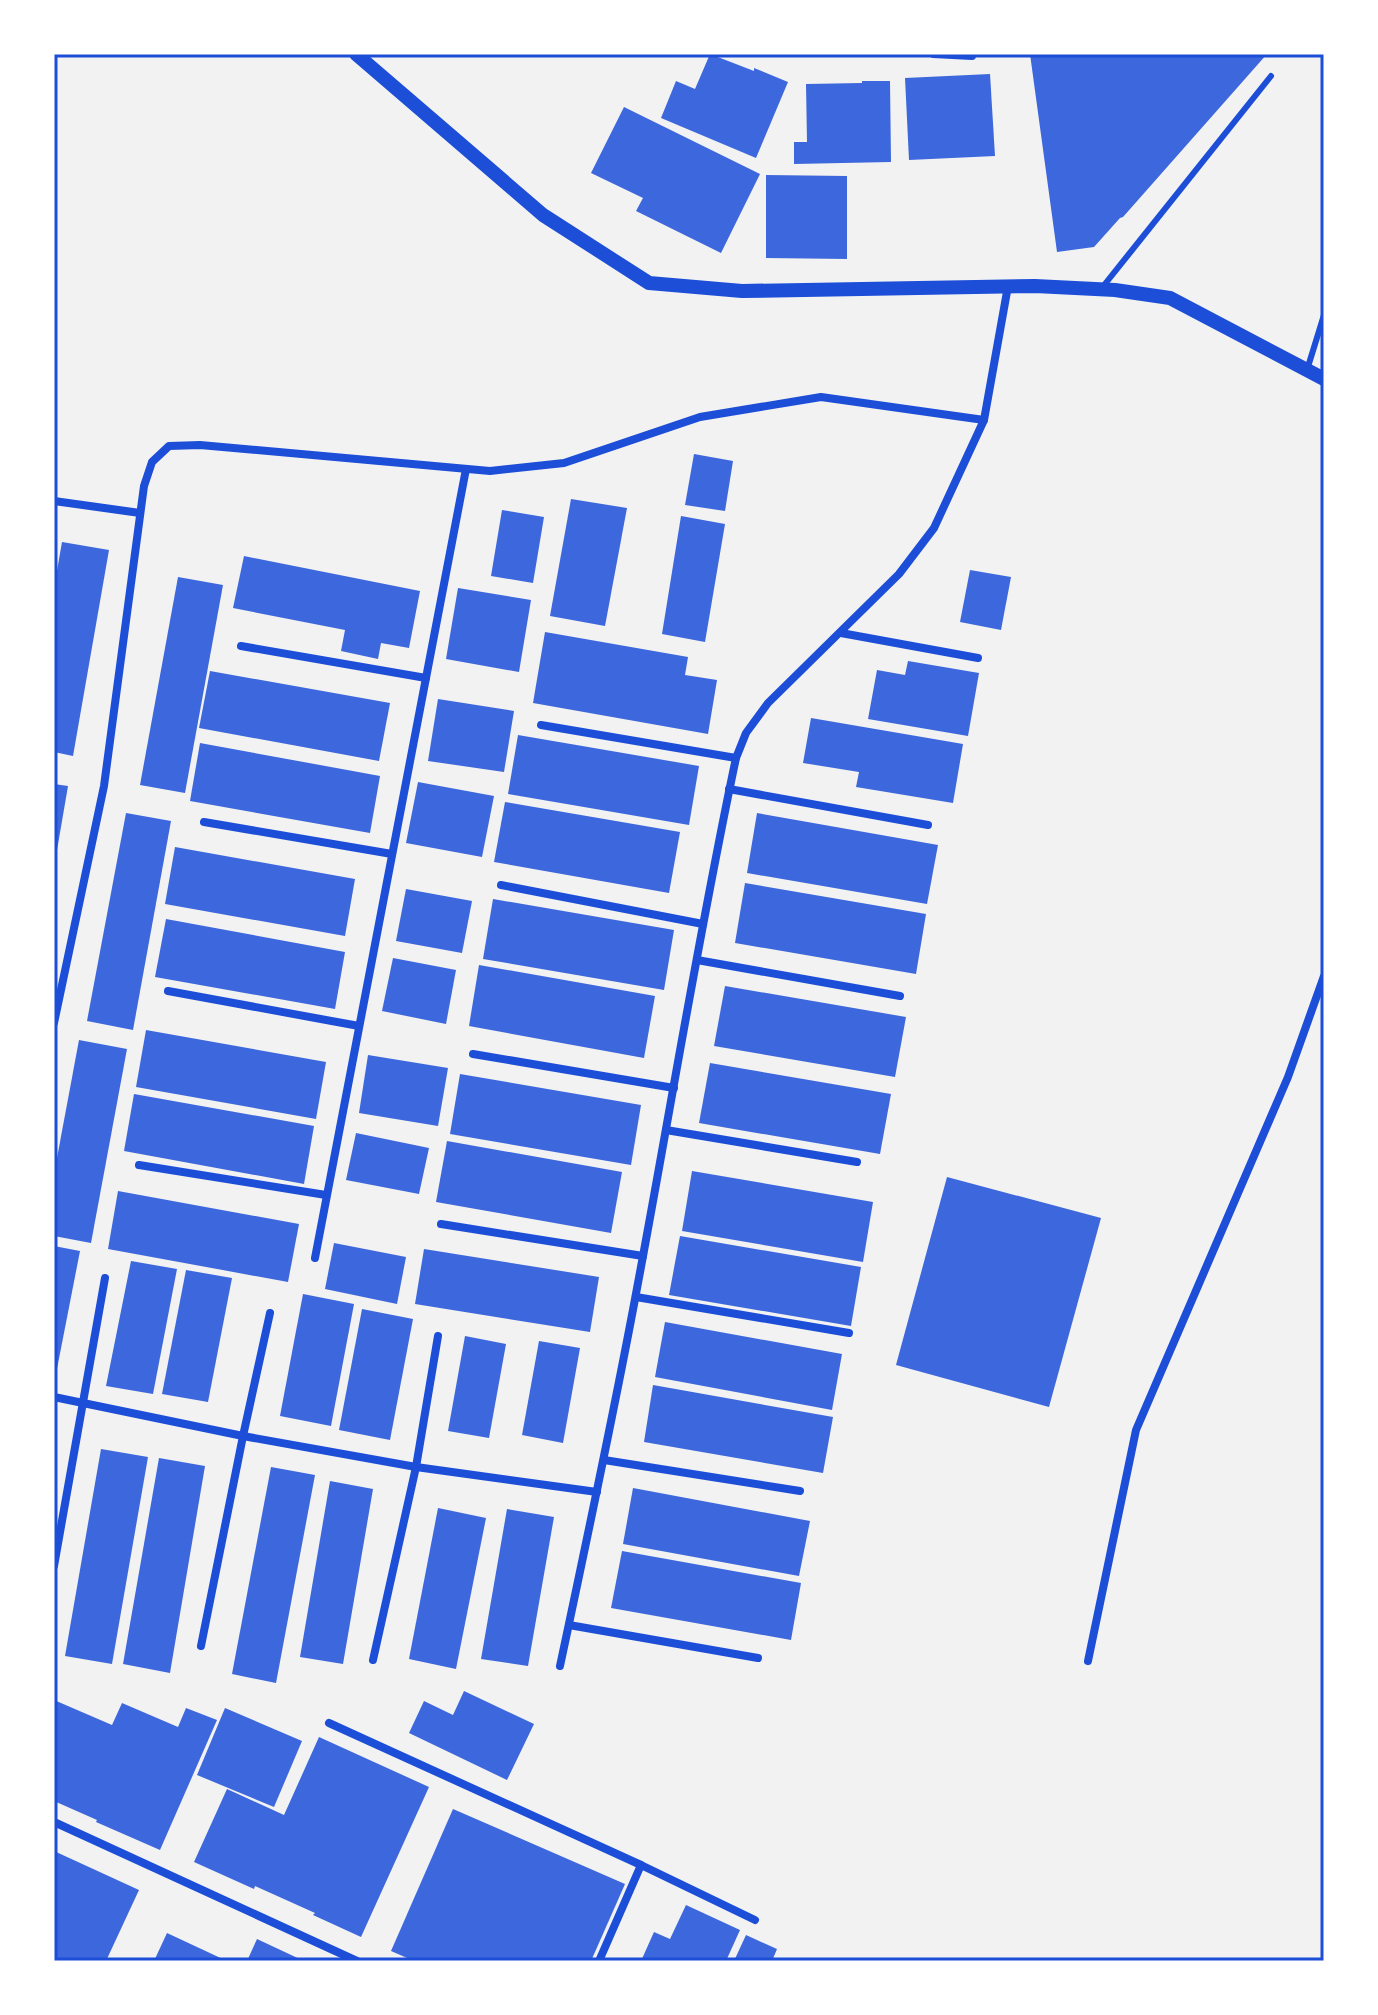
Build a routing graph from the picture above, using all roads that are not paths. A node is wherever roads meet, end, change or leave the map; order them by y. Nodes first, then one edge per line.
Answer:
1 (356, 54) edge
2 (933, 54) edge
3 (972, 56) dead end
4 (1271, 76) dead end
5 (1008, 286) junction
6 (1100, 290) junction
7 (1324, 315) edge
8 (1307, 370) junction
9 (1324, 379) edge
10 (984, 420) junction
11 (466, 469) junction
12 (54, 501) edge
13 (140, 513) junction
14 (841, 633) junction
15 (241, 646) dead end
16 (978, 658) dead end
17 (426, 678) junction
18 (541, 725) dead end
19 (736, 758) junction
20 (729, 789) junction
21 (204, 822) dead end
22 (928, 825) dead end
23 (392, 854) junction
24 (501, 885) dead end
25 (703, 924) junction
26 (697, 960) junction
27 (1324, 976) edge
28 (168, 991) dead end
29 (900, 996) dead end
30 (54, 1023) edge
31 (359, 1026) junction
32 (473, 1054) dead end
33 (674, 1088) junction
34 (666, 1130) junction
35 (857, 1162) dead end
36 (139, 1165) dead end
37 (326, 1195) junction
38 (441, 1224) dead end
39 (643, 1256) junction
40 (315, 1258) dead end
41 (105, 1278) dead end
42 (636, 1297) junction
43 (270, 1313) dead end
44 (849, 1333) dead end
45 (438, 1336) dead end
46 (54, 1397) edge
47 (81, 1403) junction
48 (243, 1436) junction
49 (604, 1460) junction
50 (416, 1467) junction
51 (800, 1491) dead end
52 (597, 1492) junction
53 (54, 1566) edge
54 (569, 1625) junction
55 (201, 1646) dead end
56 (758, 1658) dead end
57 (373, 1660) dead end
58 (1088, 1661) dead end
59 (560, 1666) dead end
60 (329, 1723) dead end
61 (54, 1822) edge
62 (641, 1865) junction
63 (755, 1920) dead end
64 (357, 1961) edge
65 (599, 1961) edge

1 - 5 street
2 - 3 street
4 - 6 lane
5 - 6 street
5 - 10 street
6 - 8 street
7 - 8 lane
8 - 9 street
10 - 11 street
10 - 14 street
11 - 13 street
11 - 17 street
12 - 13 street
13 - 30 street
14 - 16 street
14 - 19 street
15 - 17 street
17 - 23 street
18 - 19 street
19 - 20 street
20 - 22 street
20 - 25 street
21 - 23 street
23 - 31 street
24 - 25 street
25 - 26 street
26 - 29 street
26 - 33 street
27 - 58 street
28 - 31 street
31 - 37 street
32 - 33 street
33 - 34 street
34 - 35 street
34 - 39 street
36 - 37 street
37 - 40 street
38 - 39 street
39 - 42 street
41 - 47 street
42 - 44 street
42 - 49 street
43 - 48 street
45 - 50 street
46 - 47 street
47 - 48 street
47 - 53 street
48 - 50 street
48 - 55 street
49 - 51 street
49 - 52 street
50 - 52 street
50 - 57 street
52 - 54 street
54 - 56 street
54 - 59 street
60 - 62 street
61 - 64 street
62 - 63 street
62 - 65 street

